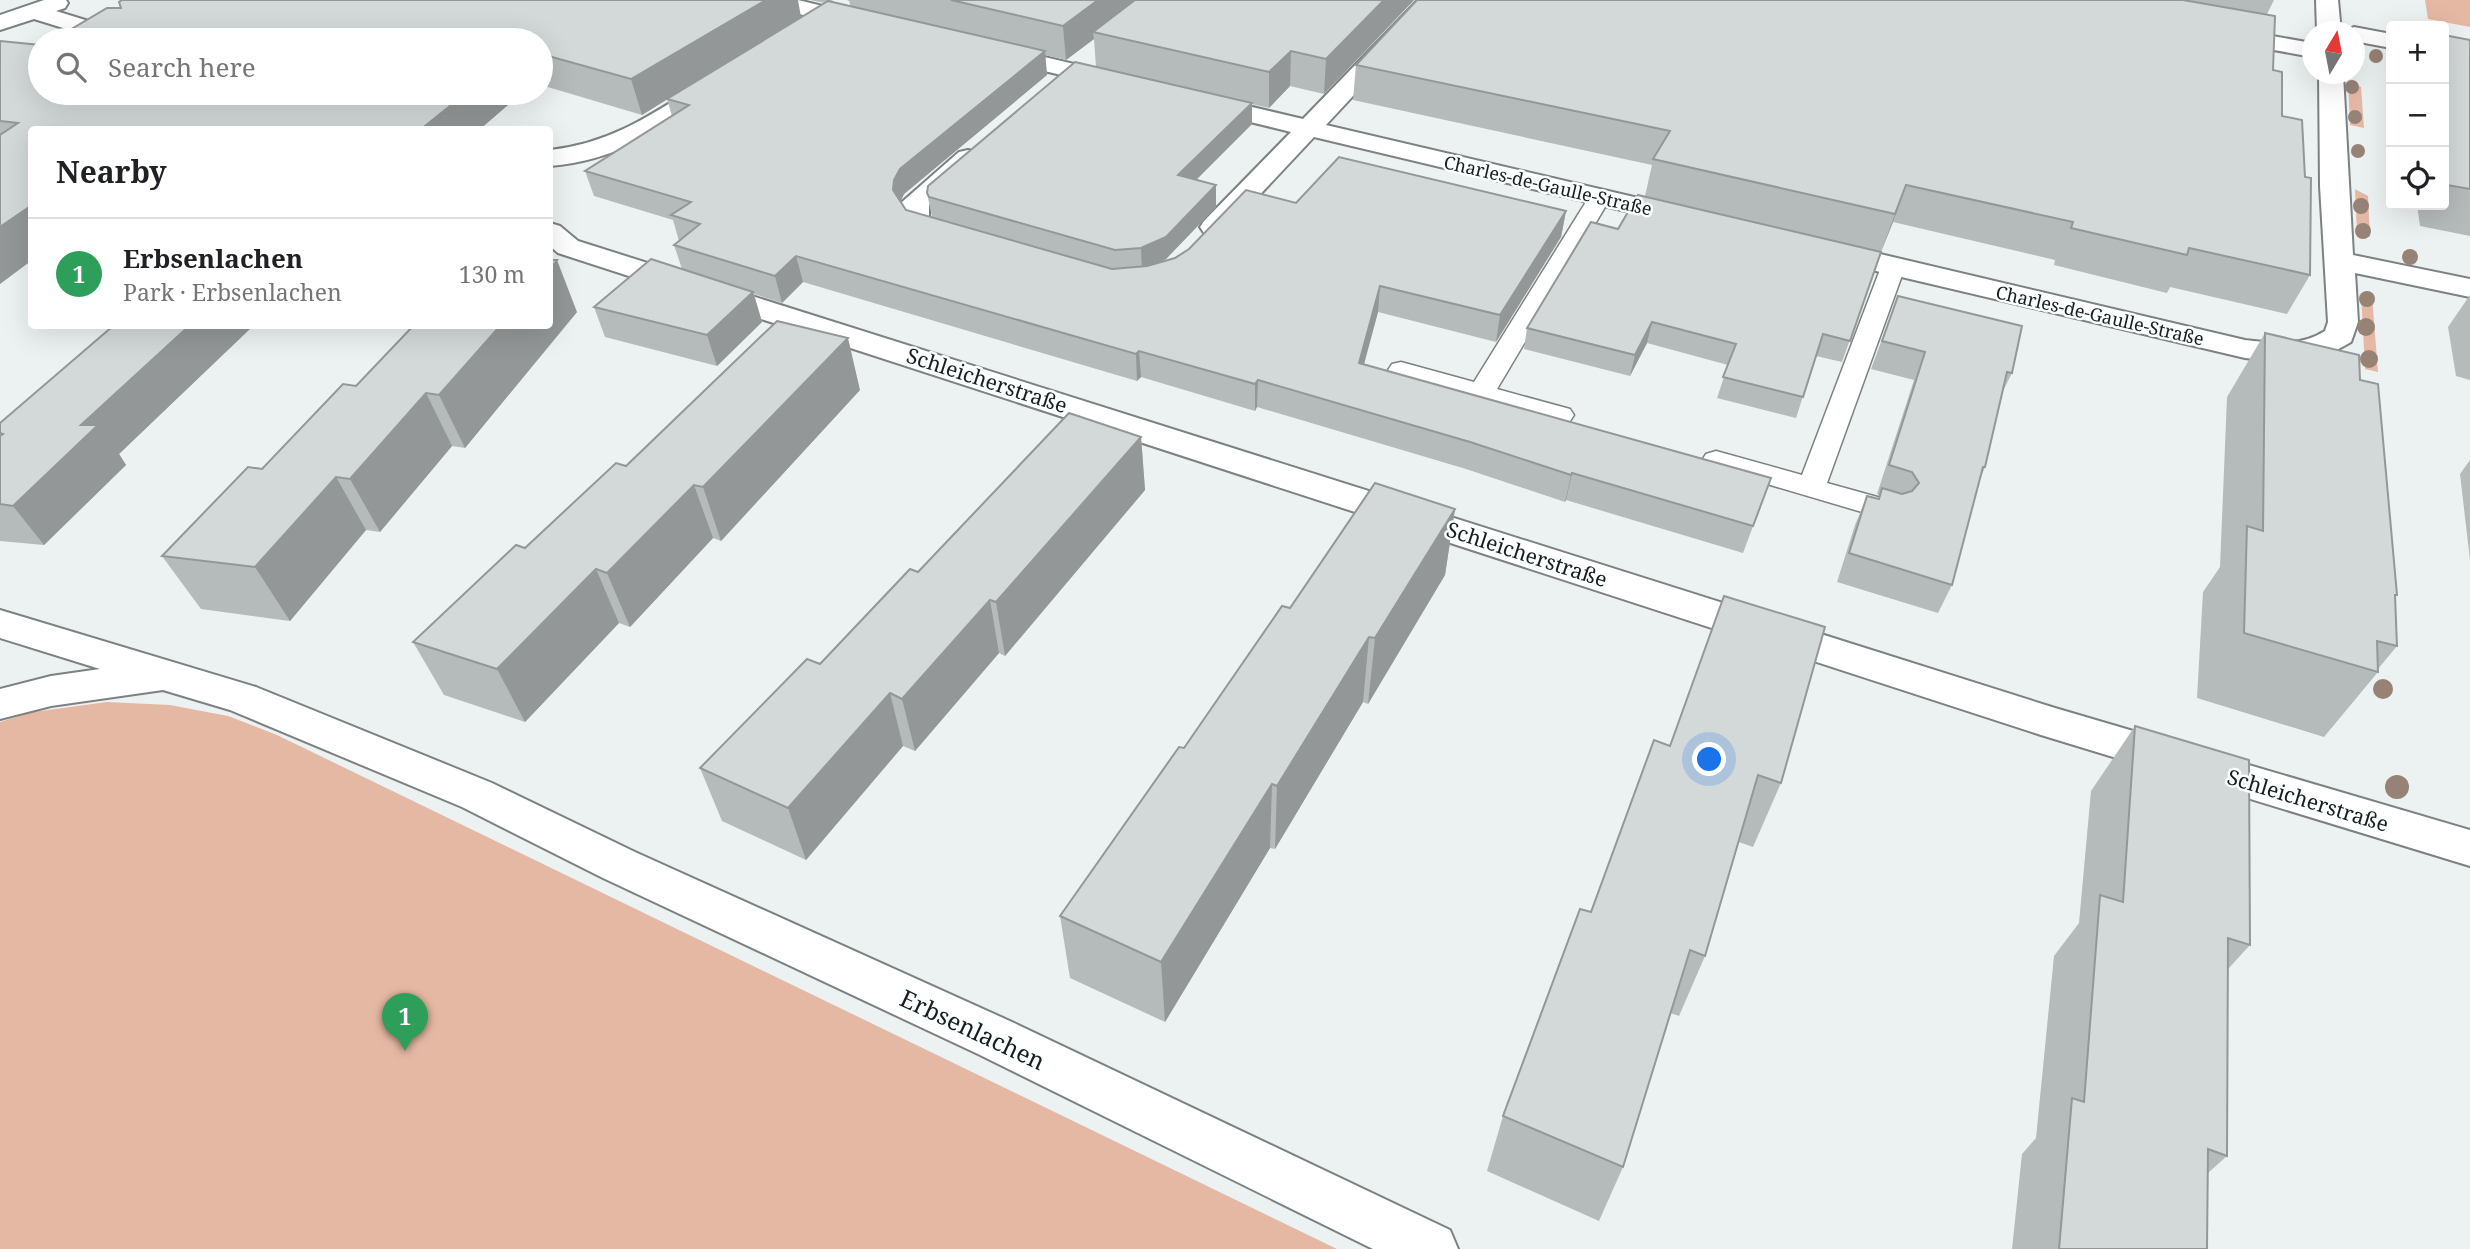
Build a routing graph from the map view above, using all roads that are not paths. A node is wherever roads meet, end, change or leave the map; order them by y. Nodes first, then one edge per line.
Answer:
1 (64, 0) edge
2 (771, 0) edge
3 (850, 0) edge
4 (1431, 0) edge
5 (2327, 0) edge
6 (35, 12) junction
7 (827, 14) junction
8 (2330, 21) edge
9 (0, 23) edge
10 (883, 27) edge
11 (87, 28) edge
12 (2204, 31) edge
13 (797, 33) edge
14 (2365, 36) edge
15 (2386, 40) edge
16 (967, 46) edge
17 (2302, 48) edge
18 (1083, 63) junction
19 (739, 70) edge
20 (2330, 84) edge
21 (1136, 86) edge
22 (1045, 94) edge
23 (1174, 96) edge
24 (1306, 128) junction
25 (991, 139) edge
26 (553, 159) edge
27 (1600, 197) junction
28 (1705, 222) edge
29 (553, 234) edge
30 (1799, 244) edge
31 (984, 247) edge
32 (1196, 247) edge
33 (2340, 261) junction
34 (1893, 267) junction
35 (2470, 288) edge
36 (1401, 370) dead end
37 (1481, 393) junction
38 (1560, 415) dead end
39 (1716, 460) edge
40 (1811, 488) junction
41 (1889, 510) edge
42 (0, 624) edge
43 (163, 675) junction
44 (0, 704) edge
45 (2470, 848) edge
46 (1431, 1249) edge

1 - 6 street
2 - 7 street
3 - 7 street
4 - 24 street
5 - 8 street
6 - 9 street
6 - 11 street
7 - 10 street
7 - 13 street
12 - 17 street
14 - 15 street
16 - 18 street
18 - 21 street
18 - 22 street
19 - 26 street
20 - 33 street, Charles-de-Gaulle-Straße
23 - 24 street, Charles-de-Gaulle-Straße
24 - 27 street, Charles-de-Gaulle-Straße
24 - 32 street
25 - 31 street
27 - 28 street, Charles-de-Gaulle-Straße
27 - 37 lane
29 - 45 street, Schleicherstraße
30 - 34 street, Charles-de-Gaulle-Straße
33 - 34 street, Charles-de-Gaulle-Straße
33 - 35 street
34 - 40 lane
36 - 37 lane
37 - 38 lane
39 - 40 lane
40 - 41 lane
42 - 43 street, Erbsenlachen
43 - 44 street, Erbsenlachen
43 - 46 street, Erbsenlachen

